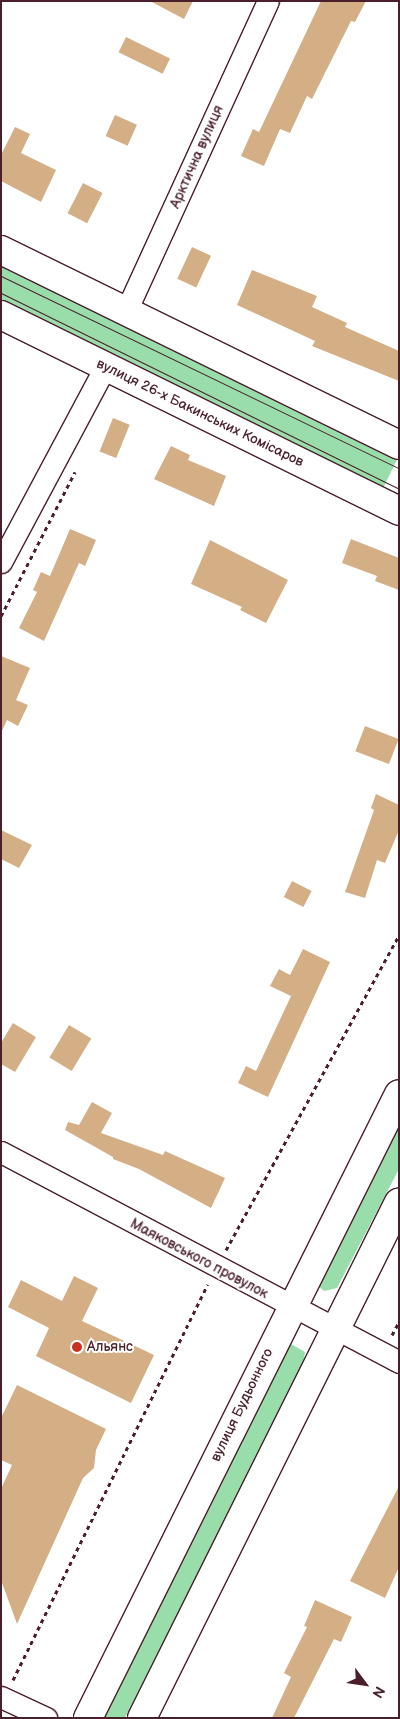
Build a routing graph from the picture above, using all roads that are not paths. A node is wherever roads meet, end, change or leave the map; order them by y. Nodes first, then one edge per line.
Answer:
1 (268, 1) edge
2 (1, 250) edge
3 (126, 311) junction
4 (1, 315) edge
5 (105, 367) junction
6 (399, 444) edge
7 (399, 511) edge
8 (1, 562) edge
9 (399, 1094) edge
10 (1, 1152) edge
11 (399, 1202) edge
12 (290, 1308) junction
13 (334, 1330) junction
14 (399, 1362) edge
15 (3, 1698) edge
16 (46, 1718) edge
17 (88, 1718) edge
18 (142, 1718) edge

1 - 3 street, Арктична вулиця
2 - 3 main road
3 - 6 main road
4 - 5 main road, вулиця 26-х Бакинських Комісаров
5 - 7 main road, вулиця 26-х Бакинських Комісаров
5 - 8 street
9 - 12 main road, вулиця Будьонного
10 - 12 street, Маяковського провулок
11 - 13 main road
12 - 13 street, Маяковського провулок
12 - 17 main road, вулиця Будьонного
13 - 14 street, Маяковського провулок
13 - 18 main road
15 - 16 street

